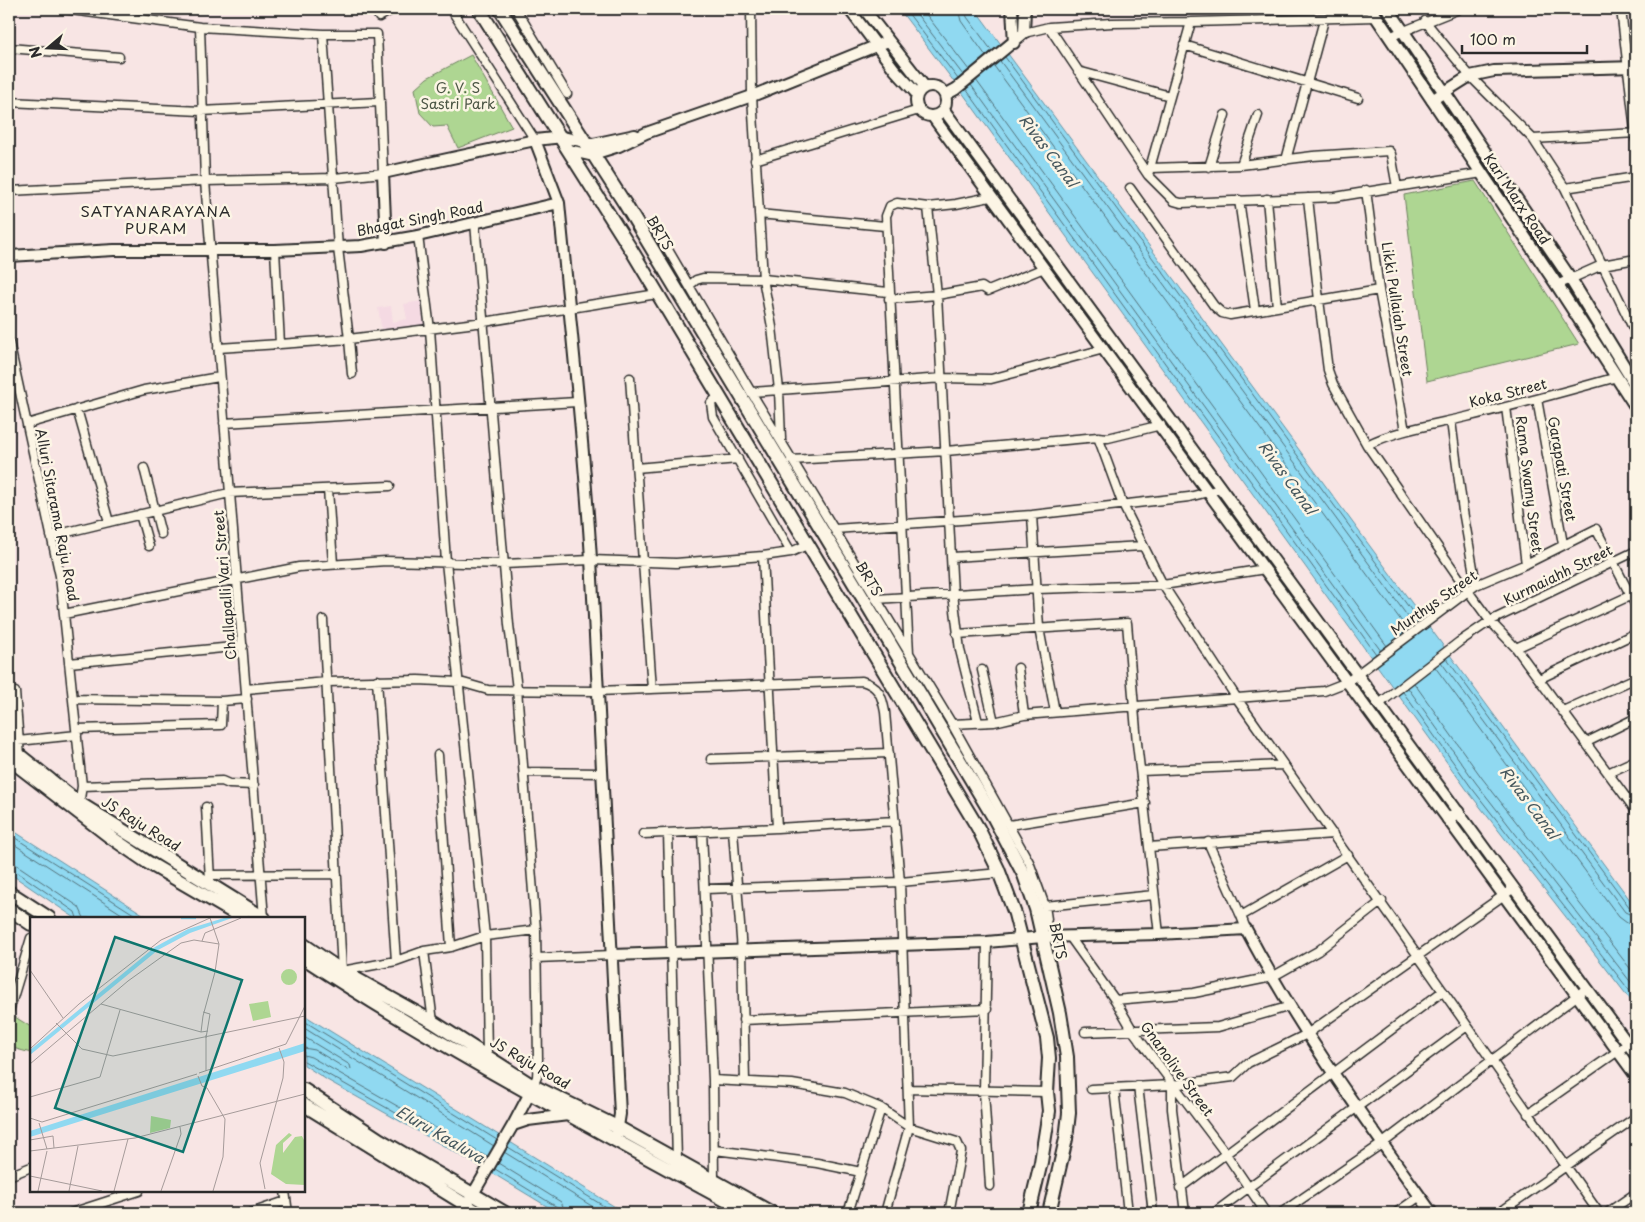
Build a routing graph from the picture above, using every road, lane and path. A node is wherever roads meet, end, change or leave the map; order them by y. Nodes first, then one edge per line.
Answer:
1 (64, 9) edge
2 (375, 9) edge
3 (393, 9) edge
4 (451, 9) edge
5 (479, 9) edge
6 (500, 9) edge
7 (516, 9) edge
8 (751, 9) edge
9 (849, 9) edge
10 (864, 9) edge
11 (1012, 9) edge
12 (1026, 9) edge
13 (1388, 9) edge
14 (1459, 9) edge
15 (1621, 9) edge
16 (1374, 13) edge
17 (1324, 20) junction
18 (1191, 22) junction
19 (1425, 22) junction
20 (200, 27) junction
21 (1049, 27) junction
22 (1402, 31) junction
23 (1024, 33) junction
24 (323, 34) junction
25 (1389, 37) junction
26 (888, 41) junction
27 (1012, 45) junction
28 (1184, 45) junction
29 (877, 47) junction
30 (9, 48) edge
31 (119, 57) dead end
32 (1633, 67) edge
33 (1078, 71) junction
34 (1470, 76) junction
35 (1308, 82) junction
36 (921, 91) junction
37 (1444, 92) junction
38 (567, 94) dead end
39 (945, 95) junction
40 (752, 96) junction
41 (1170, 96) junction
42 (1358, 98) dead end
43 (1432, 100) junction
44 (9, 102) edge
45 (379, 102) junction
46 (328, 106) junction
47 (918, 110) junction
48 (944, 110) junction
49 (201, 111) junction
50 (1225, 115) dead end
51 (1258, 116) dead end
52 (933, 117) junction
53 (646, 133) junction
54 (1636, 135) edge
55 (559, 138) junction
56 (1533, 139) junction
57 (535, 140) junction
58 (586, 143) junction
59 (568, 150) junction
60 (594, 154) junction
61 (755, 160) junction
62 (1286, 160) junction
63 (1241, 165) junction
64 (1209, 167) junction
65 (1150, 171) junction
66 (383, 173) junction
67 (1482, 173) junction
68 (1636, 177) edge
69 (334, 178) junction
70 (205, 181) junction
71 (1397, 186) junction
72 (1130, 188) dead end
73 (1565, 188) junction
74 (1366, 190) junction
75 (9, 191) edge
76 (990, 197) junction
77 (1308, 198) junction
78 (1267, 199) junction
79 (1239, 200) junction
80 (559, 203) junction
81 (928, 207) junction
82 (760, 214) junction
83 (475, 223) junction
84 (885, 226) junction
85 (418, 236) junction
86 (660, 236) dead end
87 (386, 242) junction
88 (338, 248) junction
89 (211, 249) junction
90 (274, 250) junction
91 (9, 256) edge
92 (1636, 258) edge
93 (1602, 265) junction
94 (1044, 268) junction
95 (1570, 278) junction
96 (763, 279) junction
97 (690, 285) junction
98 (1557, 285) junction
99 (1379, 290) junction
100 (657, 294) junction
101 (937, 295) junction
102 (889, 296) junction
103 (1319, 300) junction
104 (1277, 306) junction
105 (569, 309) junction
106 (1256, 310) junction
107 (484, 322) junction
108 (430, 329) junction
109 (1636, 334) edge
110 (349, 339) junction
111 (9, 342) edge
112 (280, 344) junction
113 (218, 348) junction
114 (1104, 349) junction
115 (352, 374) dead end
116 (219, 377) junction
117 (1617, 377) junction
118 (630, 378) dead end
119 (942, 378) junction
120 (894, 382) junction
121 (1636, 386) edge
122 (779, 390) junction
123 (751, 392) junction
124 (720, 395) junction
125 (1537, 399) junction
126 (577, 402) junction
127 (1506, 407) junction
128 (1636, 407) edge
129 (492, 408) junction
130 (77, 409) junction
131 (437, 411) junction
132 (1451, 421) junction
133 (224, 423) junction
134 (27, 424) junction
135 (1161, 425) junction
136 (1406, 431) junction
137 (1098, 437) junction
138 (781, 442) junction
139 (1366, 444) junction
140 (946, 451) junction
141 (899, 454) junction
142 (738, 460) junction
143 (791, 460) junction
144 (144, 468) dead end
145 (636, 468) junction
146 (390, 486) dead end
147 (328, 489) junction
148 (1220, 489) junction
149 (229, 494) junction
150 (1209, 494) junction
151 (1123, 505) junction
152 (155, 510) junction
153 (140, 514) junction
154 (1032, 515) junction
155 (109, 522) junction
156 (950, 522) junction
157 (903, 525) junction
158 (835, 529) junction
159 (161, 534) dead end
160 (52, 536) junction
161 (809, 544) junction
162 (1562, 544) junction
163 (148, 546) dead end
164 (1142, 546) junction
165 (1636, 551) edge
166 (791, 552) junction
167 (1035, 553) junction
168 (762, 556) junction
169 (952, 557) junction
170 (591, 560) junction
171 (446, 562) junction
172 (1612, 562) junction
173 (643, 563) junction
174 (333, 564) junction
175 (504, 564) junction
176 (1526, 564) junction
177 (1265, 569) junction
178 (237, 580) junction
179 (1163, 585) junction
180 (1476, 585) junction
181 (1037, 589) junction
182 (1468, 591) junction
183 (954, 594) junction
184 (1634, 594) edge
185 (906, 597) junction
186 (876, 599) junction
187 (1636, 606) edge
188 (64, 614) junction
189 (323, 620) dead end
190 (1490, 621) junction
191 (1039, 628) junction
192 (1636, 633) edge
193 (958, 634) junction
194 (243, 646) junction
195 (1516, 648) junction
196 (909, 654) junction
197 (69, 663) junction
198 (1018, 668) dead end
199 (982, 670) dead end
200 (1357, 674) junction
201 (1636, 678) edge
202 (1539, 679) junction
203 (378, 680) junction
204 (327, 682) junction
205 (460, 682) junction
206 (1347, 682) junction
207 (770, 684) junction
208 (246, 689) junction
209 (517, 689) junction
210 (652, 689) junction
211 (597, 691) junction
212 (15, 692) dead end
213 (73, 699) junction
214 (247, 699) junction
215 (1238, 700) junction
216 (222, 701) junction
217 (1381, 702) junction
218 (1134, 705) junction
219 (1055, 712) junction
220 (1563, 712) junction
221 (1024, 715) junction
222 (1636, 718) edge
223 (978, 722) junction
224 (994, 722) junction
225 (952, 724) junction
226 (77, 732) junction
227 (1586, 743) junction
228 (13, 744) edge
229 (889, 753) junction
230 (438, 755) dead end
231 (14, 757) edge
232 (774, 758) junction
233 (711, 759) dead end
234 (1636, 760) edge
235 (1283, 765) junction
236 (1141, 771) junction
237 (524, 772) junction
238 (602, 773) junction
239 (1608, 773) junction
240 (254, 785) junction
241 (82, 786) junction
242 (1633, 800) edge
243 (1144, 803) junction
244 (206, 807) dead end
245 (80, 809) junction
246 (1636, 811) edge
247 (1453, 815) junction
248 (895, 821) junction
249 (1009, 825) junction
250 (778, 828) junction
251 (733, 830) junction
252 (702, 831) junction
253 (668, 833) junction
254 (643, 834) dead end
255 (1333, 834) junction
256 (1208, 842) junction
257 (1149, 847) junction
258 (1348, 855) junction
259 (1000, 873) junction
260 (337, 874) junction
261 (260, 876) junction
262 (210, 881) junction
263 (900, 882) junction
264 (738, 888) junction
265 (1514, 888) junction
266 (705, 889) junction
267 (9, 892) edge
268 (1154, 895) junction
269 (1504, 895) junction
270 (1382, 901) junction
271 (1045, 906) junction
272 (9, 908) edge
273 (1241, 916) junction
274 (47, 917) edge
275 (241, 917) edge
276 (263, 917) edge
277 (264, 917) edge
278 (30, 923) edge
279 (1246, 929) junction
280 (536, 930) junction
281 (1158, 934) junction
282 (485, 936) junction
283 (1042, 937) junction
284 (1070, 937) junction
285 (1022, 938) junction
286 (30, 941) edge
287 (987, 942) junction
288 (902, 945) junction
289 (305, 946) edge
290 (451, 947) junction
291 (424, 951) junction
292 (673, 952) junction
293 (742, 952) junction
294 (707, 953) junction
295 (1418, 954) junction
296 (613, 955) junction
297 (536, 958) junction
298 (305, 959) edge
299 (396, 962) junction
300 (342, 971) junction
301 (1272, 977) junction
302 (1587, 988) junction
303 (1443, 990) junction
304 (1577, 995) junction
305 (1115, 1000) junction
306 (1291, 1006) junction
307 (986, 1009) junction
308 (9, 1011) edge
309 (906, 1012) junction
310 (743, 1020) junction
311 (433, 1022) junction
312 (1467, 1026) junction
313 (1133, 1031) junction
314 (1085, 1032) dead end
315 (1307, 1034) junction
316 (1628, 1044) junction
317 (1619, 1052) junction
318 (1636, 1055) edge
319 (486, 1056) junction
320 (1491, 1060) junction
321 (1332, 1073) junction
322 (1636, 1076) edge
323 (714, 1080) junction
324 (745, 1081) junction
325 (1172, 1085) junction
326 (1138, 1086) junction
327 (1114, 1088) junction
328 (908, 1089) junction
329 (1091, 1089) dead end
330 (531, 1090) junction
331 (305, 1091) edge
332 (984, 1091) junction
333 (1046, 1092) junction
334 (305, 1106) edge
335 (881, 1108) junction
336 (1357, 1108) junction
337 (1528, 1114) junction
338 (568, 1116) junction
339 (1636, 1117) edge
340 (513, 1126) junction
341 (909, 1127) junction
342 (619, 1128) junction
343 (614, 1141) junction
344 (1383, 1143) junction
345 (715, 1150) junction
346 (1226, 1154) junction
347 (677, 1160) junction
348 (1566, 1166) junction
349 (30, 1167) edge
350 (861, 1172) junction
351 (9, 1176) edge
352 (714, 1180) junction
353 (990, 1186) dead end
354 (1180, 1188) junction
355 (1248, 1188) junction
356 (136, 1192) edge
357 (285, 1192) edge
358 (1636, 1193) edge
359 (473, 1194) junction
360 (1420, 1196) junction
361 (286, 1201) junction
362 (466, 1206) junction
363 (498, 1211) edge
364 (71, 1213) edge
365 (251, 1213) edge
366 (288, 1213) edge
367 (479, 1213) edge
368 (748, 1213) edge
369 (772, 1213) edge
370 (848, 1213) edge
371 (885, 1213) edge
372 (949, 1213) edge
373 (1029, 1213) edge
374 (1049, 1213) edge
375 (1128, 1213) edge
376 (1153, 1213) edge
377 (1185, 1213) edge
378 (1214, 1213) edge
379 (1266, 1213) edge
380 (1281, 1213) edge
381 (1396, 1213) edge
382 (1432, 1213) edge
383 (1499, 1213) edge
384 (1600, 1213) edge
385 (1607, 1213) edge

1 - 20 street
2 - 3 street
4 - 57 street
5 - 55 main road
6 - 58 main road, BRTS
7 - 38 street
8 - 40 street
9 - 29 street
10 - 26 street
11 - 27 street
12 - 23 street
13 - 22 main road, Karl Marx Road
14 - 19 street
15 - 32 street
16 - 17 street
16 - 25 main road, Karl Marx Road
17 - 18 street
17 - 35 street
18 - 21 street
18 - 28 street
19 - 22 street
19 - 34 street
20 - 24 street
20 - 49 street, Challapalli Vari Street
21 - 23 street
21 - 33 street
22 - 25 street
22 - 37 main road, Karl Marx Road
23 - 27 street
24 - 45 street
24 - 46 street
25 - 43 main road, Karl Marx Road
26 - 29 street
26 - 36 street
27 - 39 street
28 - 35 street
28 - 41 street
29 - 36 street
29 - 40 street
30 - 31 street
32 - 34 street
32 - 54 street
33 - 41 street
33 - 65 street
34 - 37 street
34 - 56 street
35 - 42 street
35 - 62 street
36 - 39 street
36 - 47 street
37 - 43 street
37 - 95 main road, Karl Marx Road
39 - 48 street
40 - 53 street
40 - 61 street
41 - 65 street
43 - 67 main road, Karl Marx Road
44 - 49 street
45 - 46 street
45 - 66 street
46 - 49 street
46 - 69 street
47 - 52 street
47 - 61 street
48 - 52 street
48 - 148 street
49 - 70 street, Challapalli Vari Street
50 - 64 street
51 - 63 street
52 - 76 street
53 - 58 street
53 - 60 street
54 - 56 street
55 - 57 street
55 - 58 street
55 - 59 main road
56 - 73 street
57 - 66 street
57 - 80 street
58 - 60 main road, BRTS
59 - 60 street
59 - 100 main road
60 - 283 main road, BRTS
61 - 82 street
62 - 63 street
62 - 71 street
63 - 64 street
64 - 65 street
65 - 79 street
66 - 69 street
66 - 87 street
67 - 71 street
67 - 98 main road, Karl Marx Road
68 - 73 street
69 - 70 street
69 - 88 street
70 - 75 street
70 - 89 street, Challapalli Vari Street
71 - 74 street
72 - 106 street
73 - 93 street
74 - 77 street
74 - 99 street, Likki Pullaiah Street
76 - 81 street
76 - 94 street
77 - 78 street
77 - 103 street
78 - 79 street
78 - 104 street
79 - 106 street
80 - 83 street, Bhagat Singh Road
80 - 105 street
81 - 84 street
81 - 101 street
82 - 84 street
82 - 96 street
83 - 85 street, Bhagat Singh Road
83 - 107 street
84 - 102 street
85 - 87 street, Bhagat Singh Road
85 - 108 street
86 - 97 street
87 - 88 street, Bhagat Singh Road
88 - 90 street, Bhagat Singh Road
88 - 110 street
89 - 90 street, Bhagat Singh Road
89 - 91 street, Bhagat Singh Road
89 - 113 street, Challapalli Vari Street
90 - 112 street
92 - 93 street
93 - 95 street
93 - 109 street
94 - 101 street
94 - 114 street
95 - 98 street
95 - 121 main road, Karl Marx Road
96 - 97 street
96 - 102 street
96 - 122 street
97 - 123 street
98 - 117 main road, Karl Marx Road
99 - 103 street
99 - 136 street, Likki Pullaiah Street
100 - 105 street
100 - 124 main road
101 - 102 street
101 - 119 street
102 - 120 street
103 - 104 street
103 - 139 street
104 - 106 street
105 - 107 street
105 - 126 street
107 - 108 street
107 - 129 street
108 - 110 street
108 - 131 street
110 - 112 street
110 - 115 street
111 - 134 street, Alluri Sitarama Raju Road
112 - 113 street
113 - 116 street, Challapalli Vari Street
114 - 119 street
114 - 135 street
116 - 130 street
116 - 133 street, Challapalli Vari Street
117 - 125 street, Koka Street
117 - 128 main road, Karl Marx Road
118 - 145 street
119 - 120 street
119 - 140 street
120 - 122 street
120 - 141 street
122 - 123 street
122 - 138 street
123 - 138 street
124 - 142 street
124 - 161 main road
125 - 127 street, Koka Street
125 - 162 street, Garapati Street
126 - 129 street
126 - 170 street
127 - 132 street, Koka Street
127 - 176 street, Rama Swamy Street
129 - 131 street
129 - 175 street
130 - 134 street
130 - 155 street
131 - 133 street
131 - 171 street
132 - 136 street, Koka Street
132 - 180 street
133 - 149 street, Challapalli Vari Street
134 - 160 street, Alluri Sitarama Raju Road
135 - 137 street
135 - 150 street
136 - 139 street, Koka Street
137 - 140 street
137 - 151 street
138 - 143 street
139 - 182 street
140 - 141 street
140 - 156 street
141 - 143 street
141 - 157 street
142 - 145 street
142 - 166 street
143 - 158 street
144 - 152 street
145 - 173 street
146 - 147 street
147 - 149 street
147 - 174 street
148 - 150 street
148 - 200 street
149 - 152 street
149 - 178 street, Challapalli Vari Street
150 - 151 street
150 - 177 street
151 - 154 street
151 - 164 street
152 - 153 street
152 - 159 street
153 - 155 street
153 - 163 street
154 - 156 street
154 - 167 street
155 - 160 street
156 - 157 street
156 - 169 street
157 - 158 street
157 - 185 street
158 - 186 street
160 - 188 street, Alluri Sitarama Raju Road
161 - 166 street
161 - 259 main road
162 - 172 street, Murthys Street
162 - 176 street, Murthys Street
164 - 167 street
164 - 179 street
165 - 172 street, Kurmaiahh Street
166 - 168 street
167 - 169 street
167 - 181 street
168 - 173 street
168 - 207 street
169 - 183 street
170 - 173 street
170 - 175 street
170 - 211 street
171 - 174 street
171 - 175 street
171 - 205 street
172 - 184 street
172 - 190 street, Kurmaiahh Street
173 - 210 street
174 - 178 street
175 - 209 street
176 - 180 street, Murthys Street
177 - 179 street
177 - 206 street
178 - 188 street
178 - 194 street, Challapalli Vari Street
179 - 181 street
179 - 215 street
180 - 182 street, Murthys Street
181 - 183 street
181 - 191 street
182 - 190 street
182 - 200 street, Murthys Street
183 - 185 street
183 - 193 street
184 - 187 street
184 - 195 street
185 - 186 street
185 - 196 street
186 - 196 street
188 - 197 street, Alluri Sitarama Raju Road
189 - 204 street
190 - 195 street
190 - 217 street, Kurmaiahh Street
191 - 193 street
191 - 218 street
191 - 219 street
192 - 202 street
193 - 223 street
194 - 197 street
194 - 208 street, Challapalli Vari Street
195 - 202 street
196 - 225 street
197 - 213 street, Alluri Sitarama Raju Road
198 - 221 street
199 - 224 street
200 - 206 street, Murthys Street
200 - 217 street
201 - 220 street
202 - 220 street
203 - 204 street
203 - 205 street
203 - 299 street
204 - 208 street
204 - 260 street
205 - 209 street
205 - 282 street
206 - 215 street, Murthys Street
206 - 247 street
207 - 210 street
207 - 229 street
207 - 232 street
208 - 214 street, Challapalli Vari Street
209 - 211 street
209 - 237 street
210 - 211 street
211 - 238 street
212 - 228 street
213 - 216 street
213 - 226 street, Alluri Sitarama Raju Road
214 - 216 street
214 - 240 street, Challapalli Vari Street
215 - 218 street, Murthys Street
215 - 235 street
216 - 226 street
217 - 247 street
218 - 219 street, Murthys Street
218 - 236 street
219 - 221 street, Murthys Street
220 - 227 street
221 - 224 street, Murthys Street
222 - 227 street
223 - 224 street, Murthys Street
223 - 225 street, Murthys Street
225 - 249 street
226 - 228 street
226 - 241 street, Alluri Sitarama Raju Road
227 - 239 street
228 - 231 main road, JS Raju Road
229 - 232 street
229 - 248 street
230 - 290 street
231 - 245 main road, JS Raju Road
232 - 233 street
232 - 250 street
234 - 239 street
235 - 236 street
235 - 255 street
236 - 243 street
237 - 238 street
237 - 280 street
238 - 296 street
239 - 242 street
240 - 241 street
240 - 261 street, Challapalli Vari Street
241 - 245 street, Alluri Sitarama Raju Road
242 - 246 street
243 - 249 street
243 - 257 street
244 - 262 street
245 - 262 main road, JS Raju Road
245 - 275 main road, JS Raju Road
247 - 265 street
247 - 269 street
248 - 250 street
248 - 263 street
249 - 271 street
250 - 251 street
251 - 252 street
251 - 264 street
252 - 253 street
252 - 266 street
253 - 254 street
253 - 292 street
255 - 256 street
255 - 258 street
256 - 257 street
256 - 273 street
257 - 268 street
258 - 270 street
258 - 273 street
259 - 263 street
259 - 285 main road
260 - 261 street
260 - 300 street
261 - 262 street
261 - 277 street, Challapalli Vari Street
262 - 276 main road, JS Raju Road
263 - 264 street
263 - 288 street
264 - 266 street
264 - 293 street
265 - 269 street
265 - 302 street
266 - 294 street
267 - 274 main road
268 - 271 street
268 - 281 street
269 - 295 street
269 - 304 street
270 - 295 street
270 - 301 street
271 - 283 street
272 - 278 main road
273 - 279 street
279 - 281 street
279 - 301 street
280 - 282 street
280 - 297 street
281 - 284 street
282 - 290 street
282 - 319 street
283 - 284 street
283 - 285 street
283 - 374 main road, BRTS
284 - 305 street, Gnanolive Street
285 - 287 street
285 - 333 main road
286 - 308 street
287 - 288 street
287 - 307 street
288 - 293 street
288 - 309 street
289 - 300 main road, JS Raju Road
290 - 291 street
291 - 299 street
291 - 311 street
292 - 294 street
292 - 296 street
292 - 347 street
293 - 294 street
293 - 310 street
294 - 323 street
295 - 303 street
295 - 315 street
296 - 297 street
296 - 342 street
297 - 330 street
298 - 330 main road, JS Raju Road
299 - 300 street
300 - 311 main road, JS Raju Road
301 - 305 street
301 - 306 street
302 - 304 street
302 - 316 street
303 - 312 street
303 - 321 street
304 - 317 street
304 - 320 street
305 - 313 street, Gnanolive Street
306 - 313 street
306 - 315 street
307 - 309 street
307 - 332 street
309 - 310 street
309 - 328 street
310 - 324 street
311 - 319 main road, JS Raju Road
312 - 320 street
312 - 336 street
313 - 314 street
313 - 325 street, Gnanolive Street
315 - 321 street
315 - 325 street
316 - 317 street
316 - 318 street
317 - 322 street
317 - 337 street
319 - 330 main road, JS Raju Road
320 - 337 street
320 - 344 street
321 - 336 street
321 - 346 street
323 - 324 street
323 - 345 street
324 - 335 street
325 - 326 street
325 - 346 street, Gnanolive Street
325 - 354 street
326 - 327 street
326 - 376 street
327 - 329 street
327 - 375 street
328 - 332 street
328 - 341 street
330 - 338 main road, JS Raju Road
330 - 340 street
330 - 342 main road, JS Raju Road
331 - 359 main road
332 - 333 street
332 - 353 street
333 - 373 main road
334 - 362 main road
335 - 341 street
335 - 350 street
336 - 344 street
336 - 355 street
337 - 348 street
338 - 340 street
338 - 343 main road, JS Raju Road
339 - 348 street
340 - 359 street
341 - 371 street
341 - 372 street
342 - 343 street
342 - 347 main road, JS Raju Road
343 - 368 main road, JS Raju Road
344 - 360 street
344 - 380 street
345 - 350 street
345 - 352 street
346 - 354 street
346 - 355 street, Gnanolive Street
347 - 352 main road, JS Raju Road
348 - 383 street
348 - 384 street
349 - 351 street
350 - 370 street
352 - 369 main road, JS Raju Road
354 - 377 street
355 - 378 street
355 - 379 street, Gnanolive Street
356 - 364 street
357 - 361 street
358 - 385 street
359 - 362 street
359 - 363 main road
360 - 381 street
360 - 382 street
361 - 365 street
361 - 366 street
362 - 367 main road

